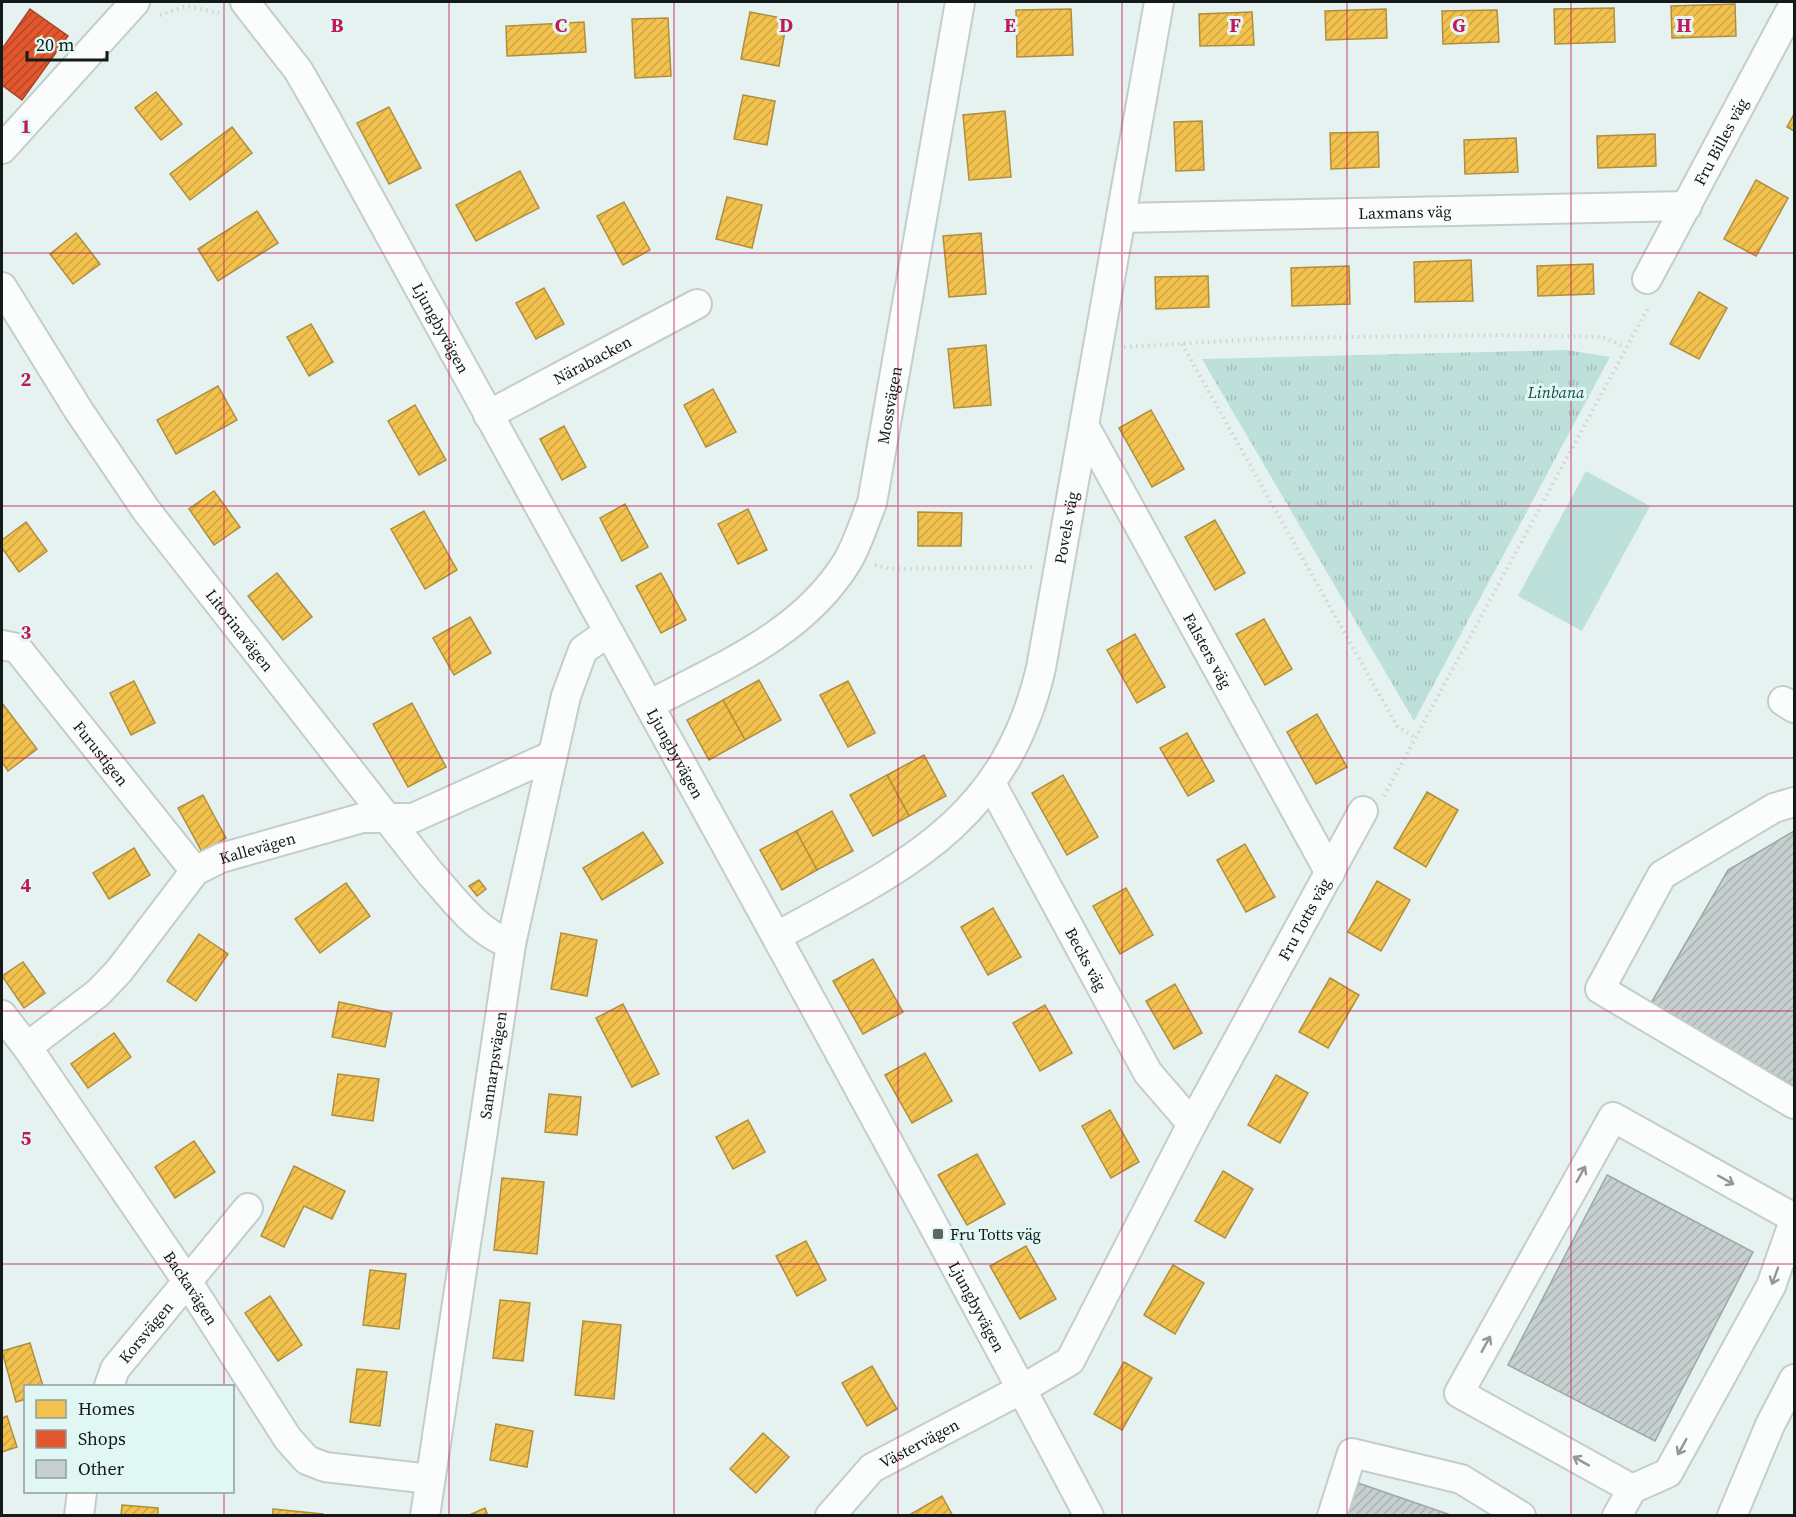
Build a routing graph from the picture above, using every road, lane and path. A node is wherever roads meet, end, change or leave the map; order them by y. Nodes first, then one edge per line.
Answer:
1 (135, 2) edge
2 (246, 2) edge
3 (960, 2) edge
4 (1159, 2) edge
5 (1794, 4) edge
6 (2, 150) edge
7 (1687, 206) junction
8 (1120, 218) junction
9 (1647, 279) joint
10 (2, 287) edge
11 (697, 304) dead end
12 (1182, 344) junction
13 (1625, 347) junction
14 (1097, 349) junction
15 (488, 415) junction
16 (1085, 428) junction
17 (849, 560) junction
18 (1060, 569) junction
19 (607, 633) junction
20 (2, 645) edge
21 (649, 705) junction
22 (1414, 737) junction
23 (553, 754) junction
24 (992, 785) junction
25 (1794, 802) edge
26 (1364, 811) joint
27 (386, 818) junction
28 (195, 870) junction
29 (1330, 873) junction
30 (777, 936) junction
31 (512, 944) junction
32 (2, 1015) edge
33 (27, 1047) junction
34 (1794, 1104) edge
35 (1192, 1124) junction
36 (248, 1208) dead end
37 (1794, 1220) edge
38 (187, 1281) junction
39 (1794, 1379) edge
40 (109, 1385) edge
41 (1022, 1389) junction
42 (430, 1479) junction
43 (1632, 1489) junction
44 (82, 1493) edge
45 (79, 1515) edge
46 (425, 1515) edge
47 (830, 1515) edge
48 (1089, 1515) edge
49 (1332, 1515) edge
50 (1521, 1515) edge
51 (1617, 1515) edge
52 (1732, 1515) edge

1 - 6 street
2 - 15 street, Ljungbyvägen
3 - 17 street, Mossvägen
4 - 8 street, Povels väg
5 - 7 street, Fru Billes väg
7 - 8 street, Laxmans väg
7 - 9 street, Fru Billes väg
8 - 14 street, Povels väg
9 - 13 path
10 - 27 street, Litorinavägen
11 - 15 street, Närabacken
12 - 13 path
12 - 14 path
12 - 22 path
13 - 22 path
14 - 16 street, Povels väg
15 - 19 street, Ljungbyvägen
16 - 18 street, Povels väg
16 - 29 street, Falsters väg
17 - 18 path
17 - 21 street, Mossvägen
18 - 24 street, Povels väg
19 - 21 street, Ljungbyvägen
19 - 23 street, Sannarpsvägen
20 - 28 street, Furustigen
21 - 30 street, Ljungbyvägen
22 - 26 path
23 - 27 street, Kallevägen
23 - 31 street, Sannarpsvägen
24 - 30 street, Povels väg
24 - 35 street, Becks väg
25 - 34 street
26 - 29 street, Fru Totts väg
27 - 28 street, Kallevägen
27 - 31 street, Litorinavägen
28 - 33 street, Kallevägen
29 - 35 street, Fru Totts väg
30 - 41 street, Ljungbyvägen
31 - 42 street, Sannarpsvägen
32 - 33 street, Backavägen
33 - 38 street, Backavägen
35 - 41 street, Fru Totts väg
36 - 38 street, Korsvägen
37 -> 43 street
43 -> 37 street
38 - 40 street, Korsvägen
38 - 42 street, Backavägen
39 - 52 street
41 - 47 street, Västervägen
41 - 48 street, Ljungbyvägen
42 - 46 street, Sannarpsvägen
43 - 51 street
44 - 45 street
49 - 50 street

